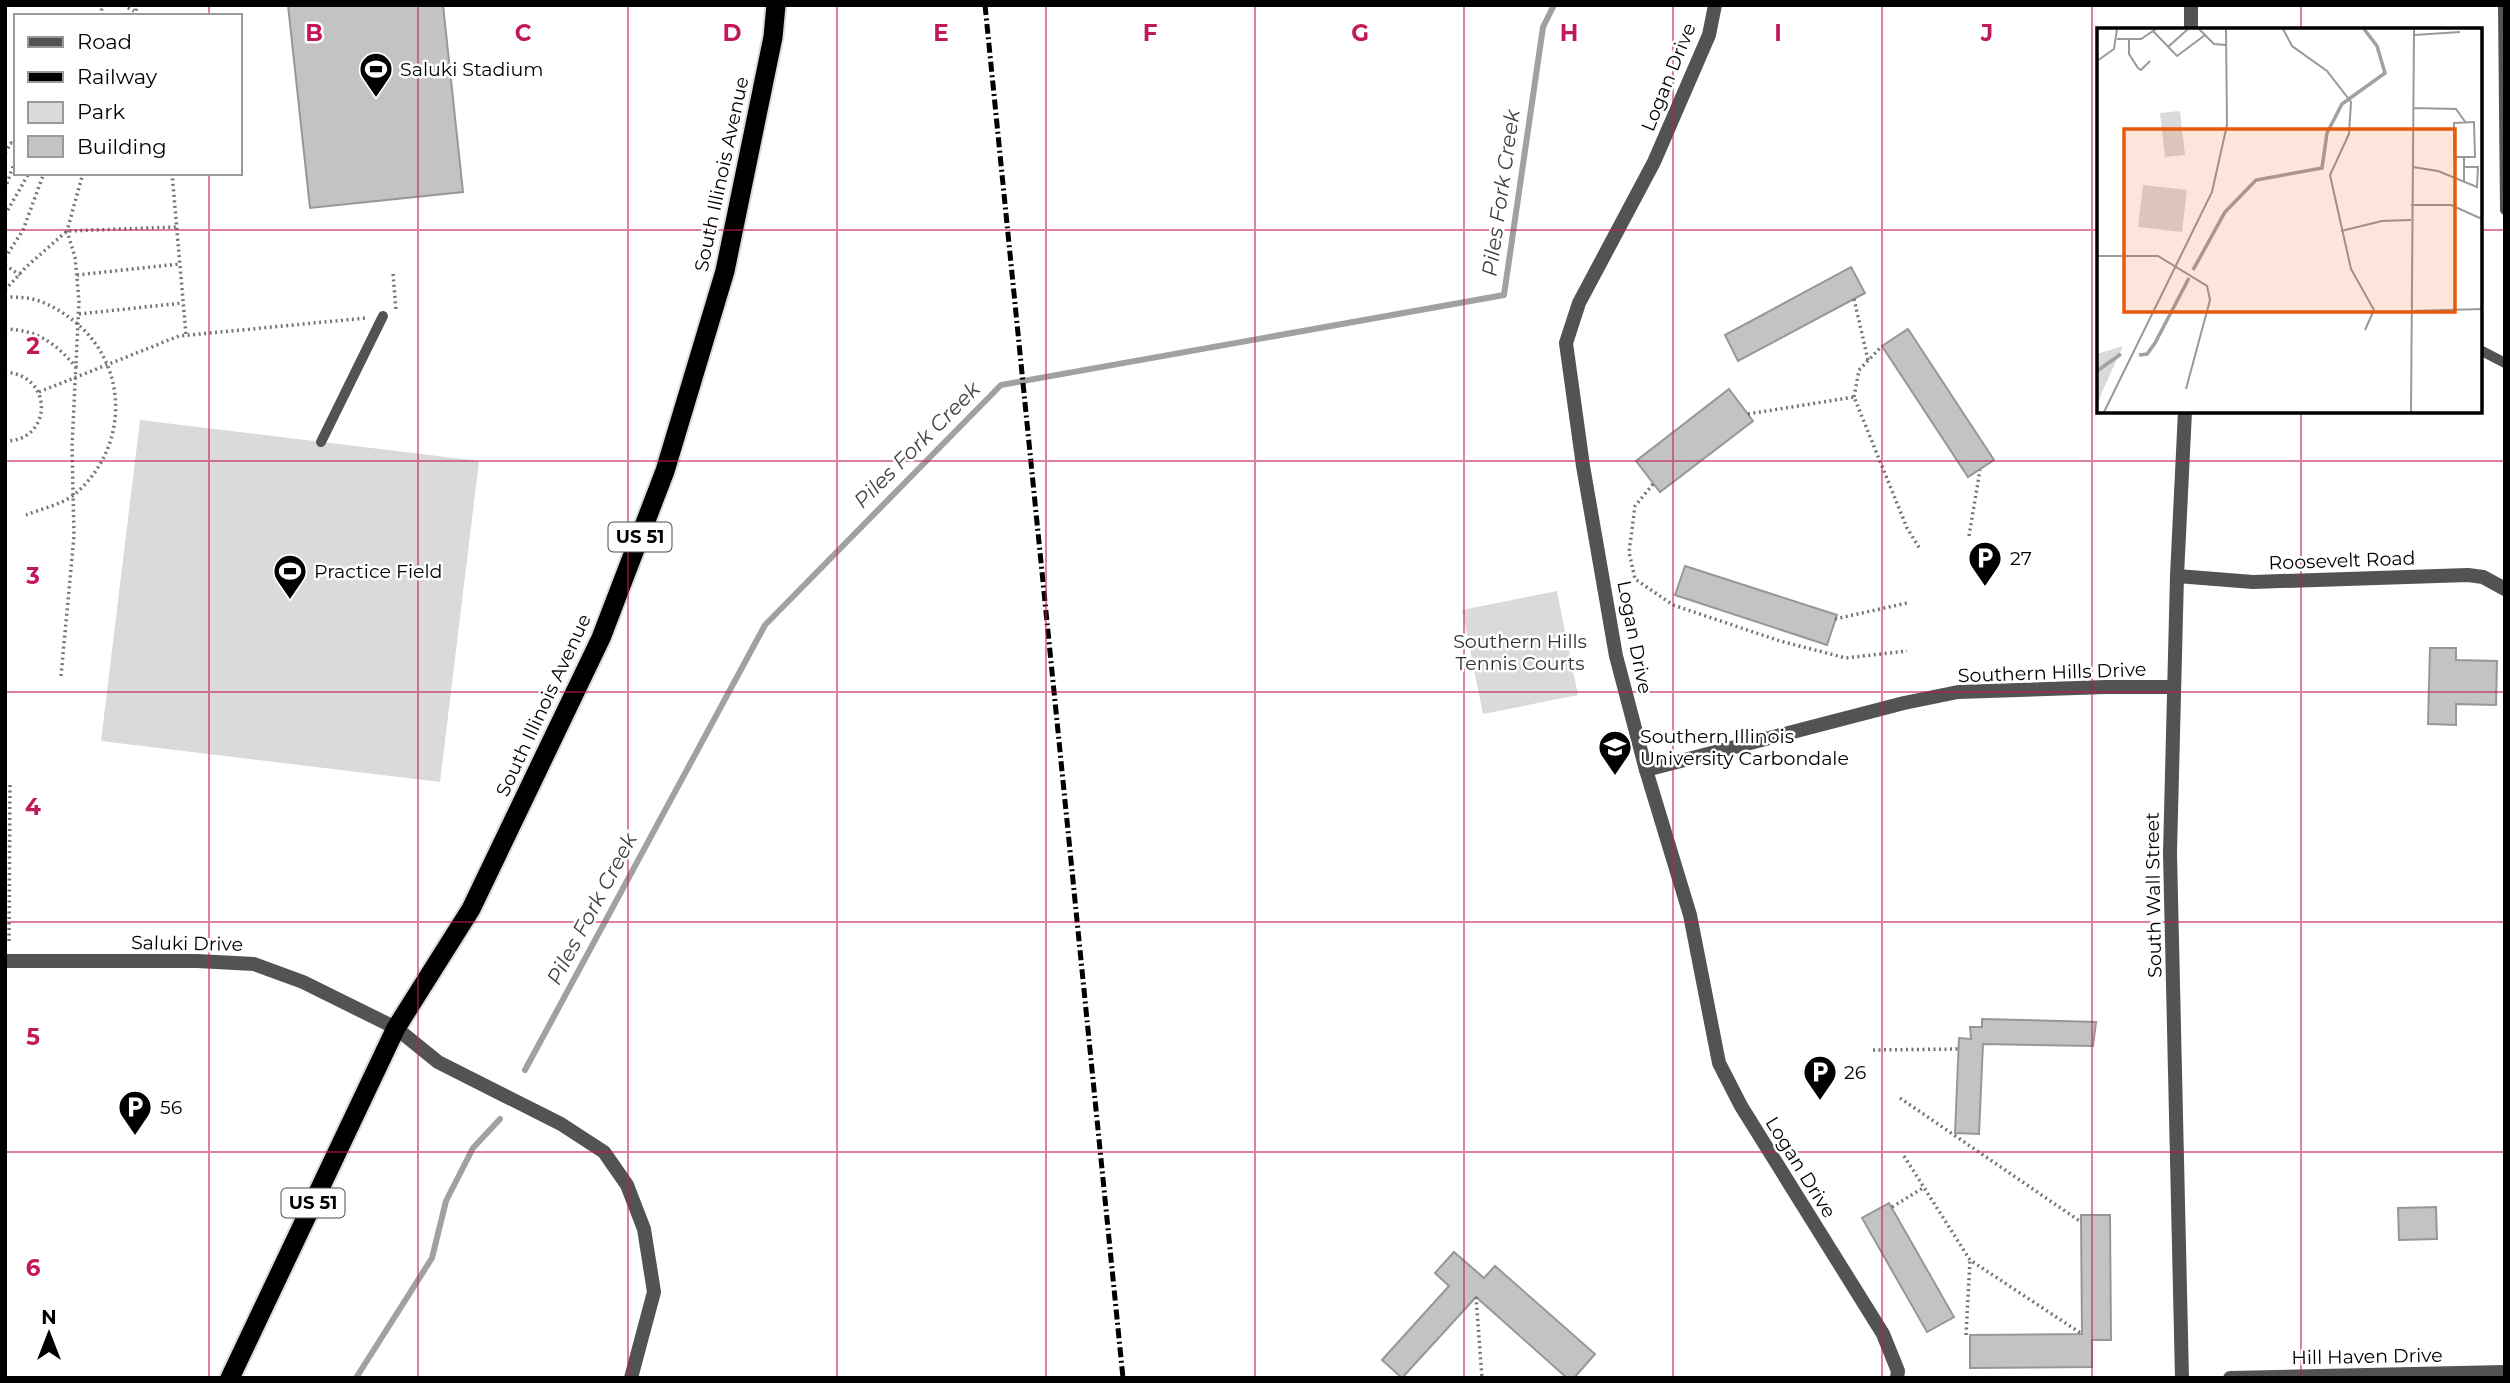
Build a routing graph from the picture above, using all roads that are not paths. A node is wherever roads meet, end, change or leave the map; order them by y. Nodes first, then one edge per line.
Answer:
1 (776, 5) edge
2 (1715, 5) edge
3 (2191, 5) edge
4 (2503, 5) edge
5 (2190, 28) edge
6 (2505, 210) edge
7 (383, 316) road end
8 (2482, 351) edge
9 (2505, 363) edge
10 (2185, 413) edge
11 (321, 442) dead end
12 (2177, 576) junction
13 (2505, 589) edge
14 (2174, 687) junction
15 (1646, 770) junction
16 (5, 961) edge
17 (396, 1028) junction
18 (2505, 1372) edge
19 (230, 1378) edge
20 (631, 1378) edge
21 (1897, 1378) edge
22 (2182, 1378) edge
23 (2230, 1378) edge

1 - 17 highway, South Illinois Avenue / US 51
2 - 15 street, Logan Drive
3 - 5 street
4 - 6 lane
7 - 11 lane
8 - 9 lane
10 - 12 street, South Wall Street
12 - 13 street, Roosevelt Road
12 - 14 street, South Wall Street
14 - 15 street, Southern Hills Drive
14 - 22 street, South Wall Street
15 - 21 street, Logan Drive
16 - 17 street, Saluki Drive
17 - 19 highway, South Illinois Avenue / US 51
17 - 20 street, Saluki Drive
18 - 23 street, Hill Haven Drive

